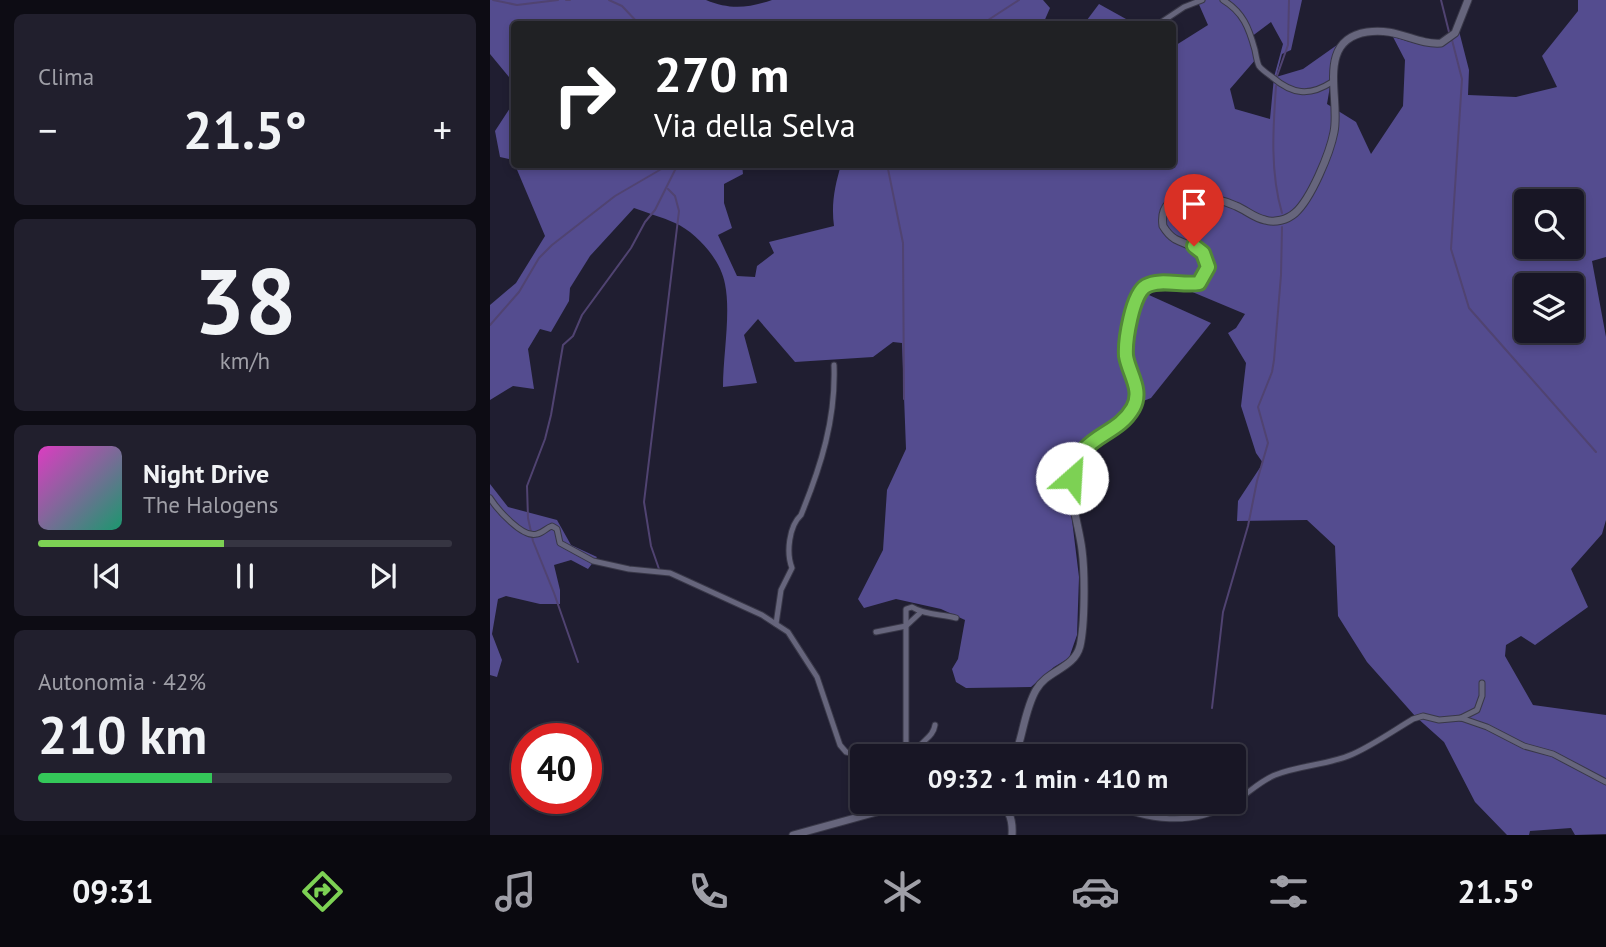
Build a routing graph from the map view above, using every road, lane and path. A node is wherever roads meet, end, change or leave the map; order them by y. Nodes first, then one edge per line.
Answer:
1 (1202, 0) edge
2 (1223, 0) edge
3 (1468, 0) edge
4 (1163, 21) dead end
5 (1332, 82) junction
6 (834, 365) dead end
7 (490, 498) edge
8 (920, 613) junction
9 (956, 618) dead end
10 (776, 624) junction
11 (906, 626) junction
12 (876, 632) dead end
13 (1482, 683) dead end
14 (1461, 719) junction
15 (935, 725) dead end
16 (906, 744) edge
17 (920, 744) edge
18 (1019, 744) edge
19 (850, 753) edge
20 (1606, 782) edge
21 (1246, 792) edge
22 (870, 814) edge
23 (1010, 814) edge
24 (1139, 814) edge
25 (1205, 814) edge
26 (793, 835) edge
27 (1012, 835) edge

1 - 4 street
2 - 5 street
3 - 5 street
5 - 18 street
6 - 10 street
7 - 10 street
8 - 9 street
8 - 11 street
8 - 11 street
10 - 19 street
11 - 12 street
11 - 16 street
13 - 14 street
14 - 20 street
14 - 21 street
15 - 17 street
22 - 26 street
23 - 27 street
24 - 25 street

